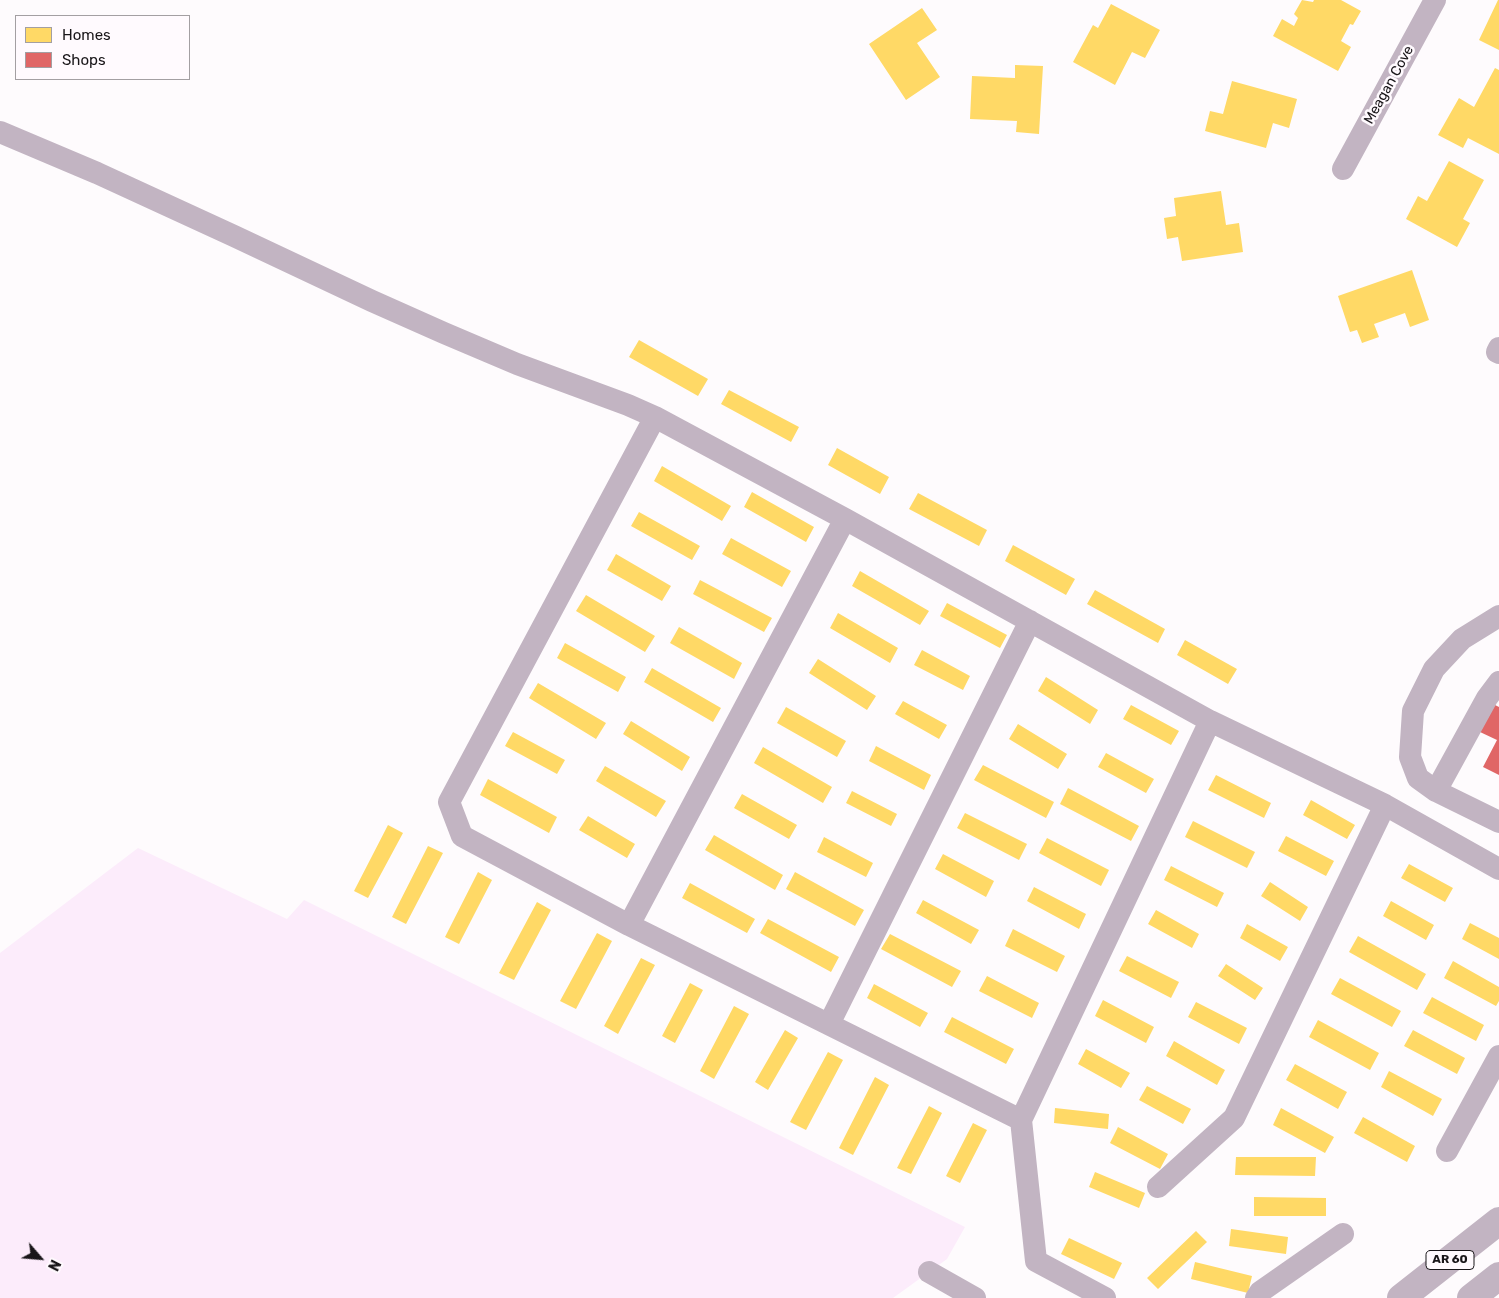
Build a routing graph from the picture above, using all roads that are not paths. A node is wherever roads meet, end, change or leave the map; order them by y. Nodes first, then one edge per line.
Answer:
1 (1435, 0) edge
2 (0, 132) edge
3 (1343, 169) dead end
4 (1499, 348) edge
5 (1499, 353) edge
6 (655, 417) junction
7 (845, 519) junction
8 (1499, 616) edge
9 (1030, 621) junction
10 (1499, 682) edge
11 (1210, 721) junction
12 (1436, 792) junction
13 (1385, 806) junction
14 (1499, 822) edge
15 (1499, 869) edge
16 (629, 925) junction
17 (830, 1024) junction
18 (1499, 1056) edge
19 (1021, 1120) junction
20 (1447, 1151) dead end
21 (1158, 1187) dead end
22 (1499, 1221) edge
23 (1343, 1234) dead end
24 (929, 1272) dead end
25 (1499, 1276) edge
26 (975, 1298) edge
27 (1105, 1298) edge
28 (1256, 1298) edge
29 (1401, 1298) edge
30 (1472, 1298) edge

1 - 3 street, Meagan Cove
2 - 6 street
4 - 5 street
6 - 7 street
6 - 16 street
7 - 9 street
7 - 16 street
8 - 12 street
9 - 11 street
9 - 17 street
10 - 12 street
11 - 13 street
11 - 19 street
12 - 14 street
13 - 15 street
13 - 21 street
16 - 17 street
17 - 19 street
18 - 20 street
19 - 27 street
22 - 29 main road, AR 60
23 - 28 street
24 - 26 street
25 - 30 main road

